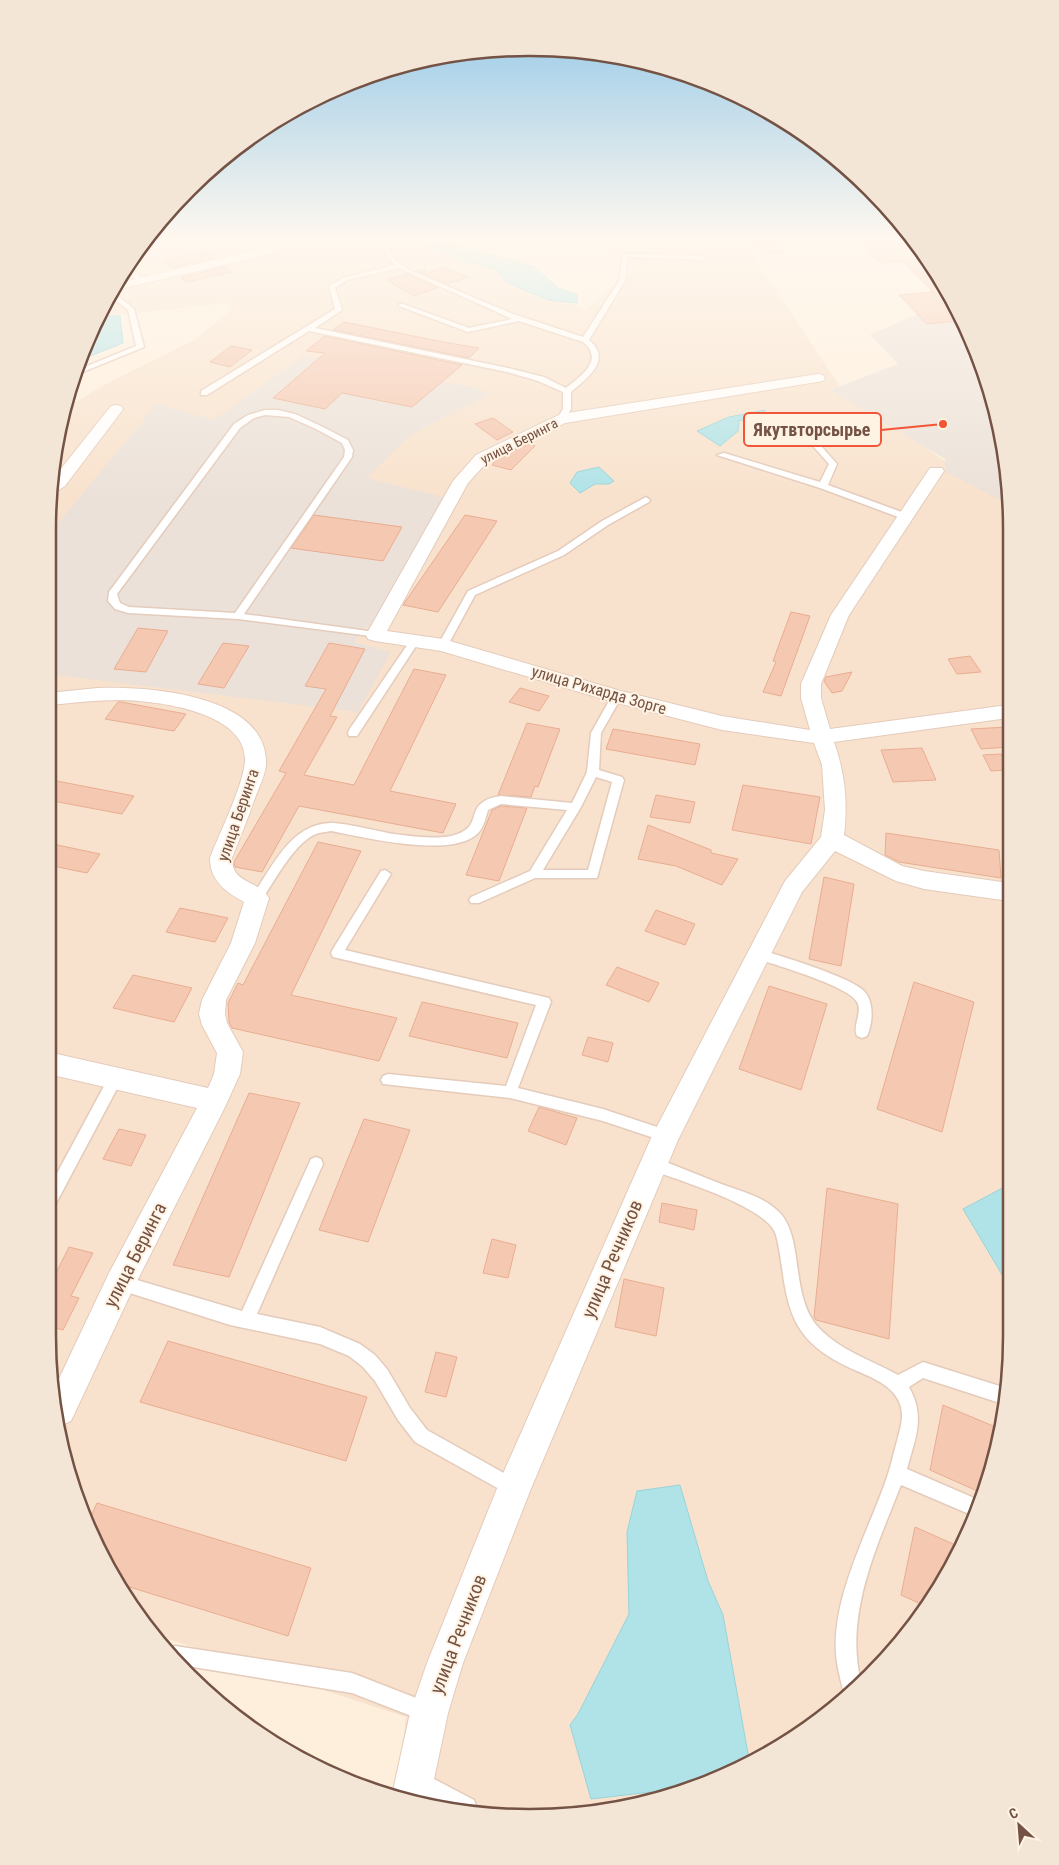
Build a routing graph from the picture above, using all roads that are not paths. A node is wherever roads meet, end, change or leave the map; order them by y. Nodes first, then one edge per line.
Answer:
1 (135, 324) edge
2 (317, 324) edge
3 (452, 324) edge
4 (496, 324) edge
5 (536, 324) edge
6 (595, 324) edge
7 (309, 329) junction
8 (585, 340) junction
9 (84, 370) edge
10 (818, 378) dead end
11 (567, 391) junction
12 (204, 393) dead end
13 (116, 409) dead end
14 (561, 419) junction
15 (829, 424) dead end
16 (721, 455) dead end
17 (936, 470) dead end
18 (59, 483) edge
19 (823, 486) junction
20 (646, 500) dead end
21 (904, 516) junction
22 (238, 616) junction
23 (376, 634) junction
24 (415, 640) junction
25 (443, 645) junction
26 (617, 696) junction
27 (56, 698) edge
28 (1003, 711) edge
29 (353, 733) dead end
30 (823, 737) junction
31 (593, 772) junction
32 (575, 807) junction
33 (832, 839) junction
34 (385, 874) dead end
35 (534, 874) junction
36 (1003, 891) edge
37 (258, 898) junction
38 (475, 900) dead end
39 (758, 954) junction
40 (862, 1032) dead end
41 (56, 1065) edge
42 (115, 1079) junction
43 (388, 1080) dead end
44 (510, 1092) junction
45 (214, 1101) junction
46 (666, 1136) junction
47 (316, 1164) dead end
48 (653, 1164) junction
49 (56, 1189) edge
50 (120, 1283) junction
51 (246, 1320) junction
52 (898, 1384) junction
53 (999, 1394) edge
54 (62, 1407) edge
55 (897, 1474) junction
56 (514, 1488) junction
57 (971, 1505) edge
58 (182, 1656) edge
59 (851, 1682) edge
60 (429, 1712) junction
61 (413, 1790) edge
62 (453, 1803) edge

1 - 9 lane
2 - 7 lane
3 - 4 lane
5 - 8 lane
6 - 8 lane
7 - 11 lane
7 - 12 lane
8 - 11 lane
10 - 14 street, улица Беринга
11 - 14 lane
13 - 18 street
14 - 23 street, улица Беринга
15 - 19 lane
16 - 19 lane
17 - 21 street
19 - 21 lane
20 - 25 lane
21 - 30 street
22 - 22 lane
22 - 23 lane
23 - 24 street, улица Рихарда Зорге
24 - 25 street, улица Рихарда Зорге
24 - 29 lane
25 - 26 street, улица Рихарда Зорге
26 - 30 street, улица Рихарда Зорге
26 - 31 lane
27 - 37 street, улица Беринга
28 - 30 street, улица Рихарда Зорге
30 - 33 street
31 - 32 lane
31 - 35 lane
32 - 35 lane
32 - 37 lane
33 - 36 street
33 - 39 street, улица Речников
34 - 44 lane
35 - 38 lane
37 - 45 street, улица Беринга
39 - 40 lane
39 - 46 street, улица Речников
41 - 42 street
42 - 45 street
42 - 49 lane
43 - 44 lane
44 - 46 lane
45 - 50 street, улица Беринга
46 - 48 street, улица Речников
47 - 51 lane
48 - 52 lane
48 - 56 street, улица Речников
50 - 51 lane
50 - 54 street, улица Беринга
51 - 56 lane
52 - 53 lane
52 - 55 lane
55 - 57 lane
55 - 59 lane
56 - 60 street, улица Речников
58 - 60 lane
60 - 61 street, улица Речников
61 - 62 lane

